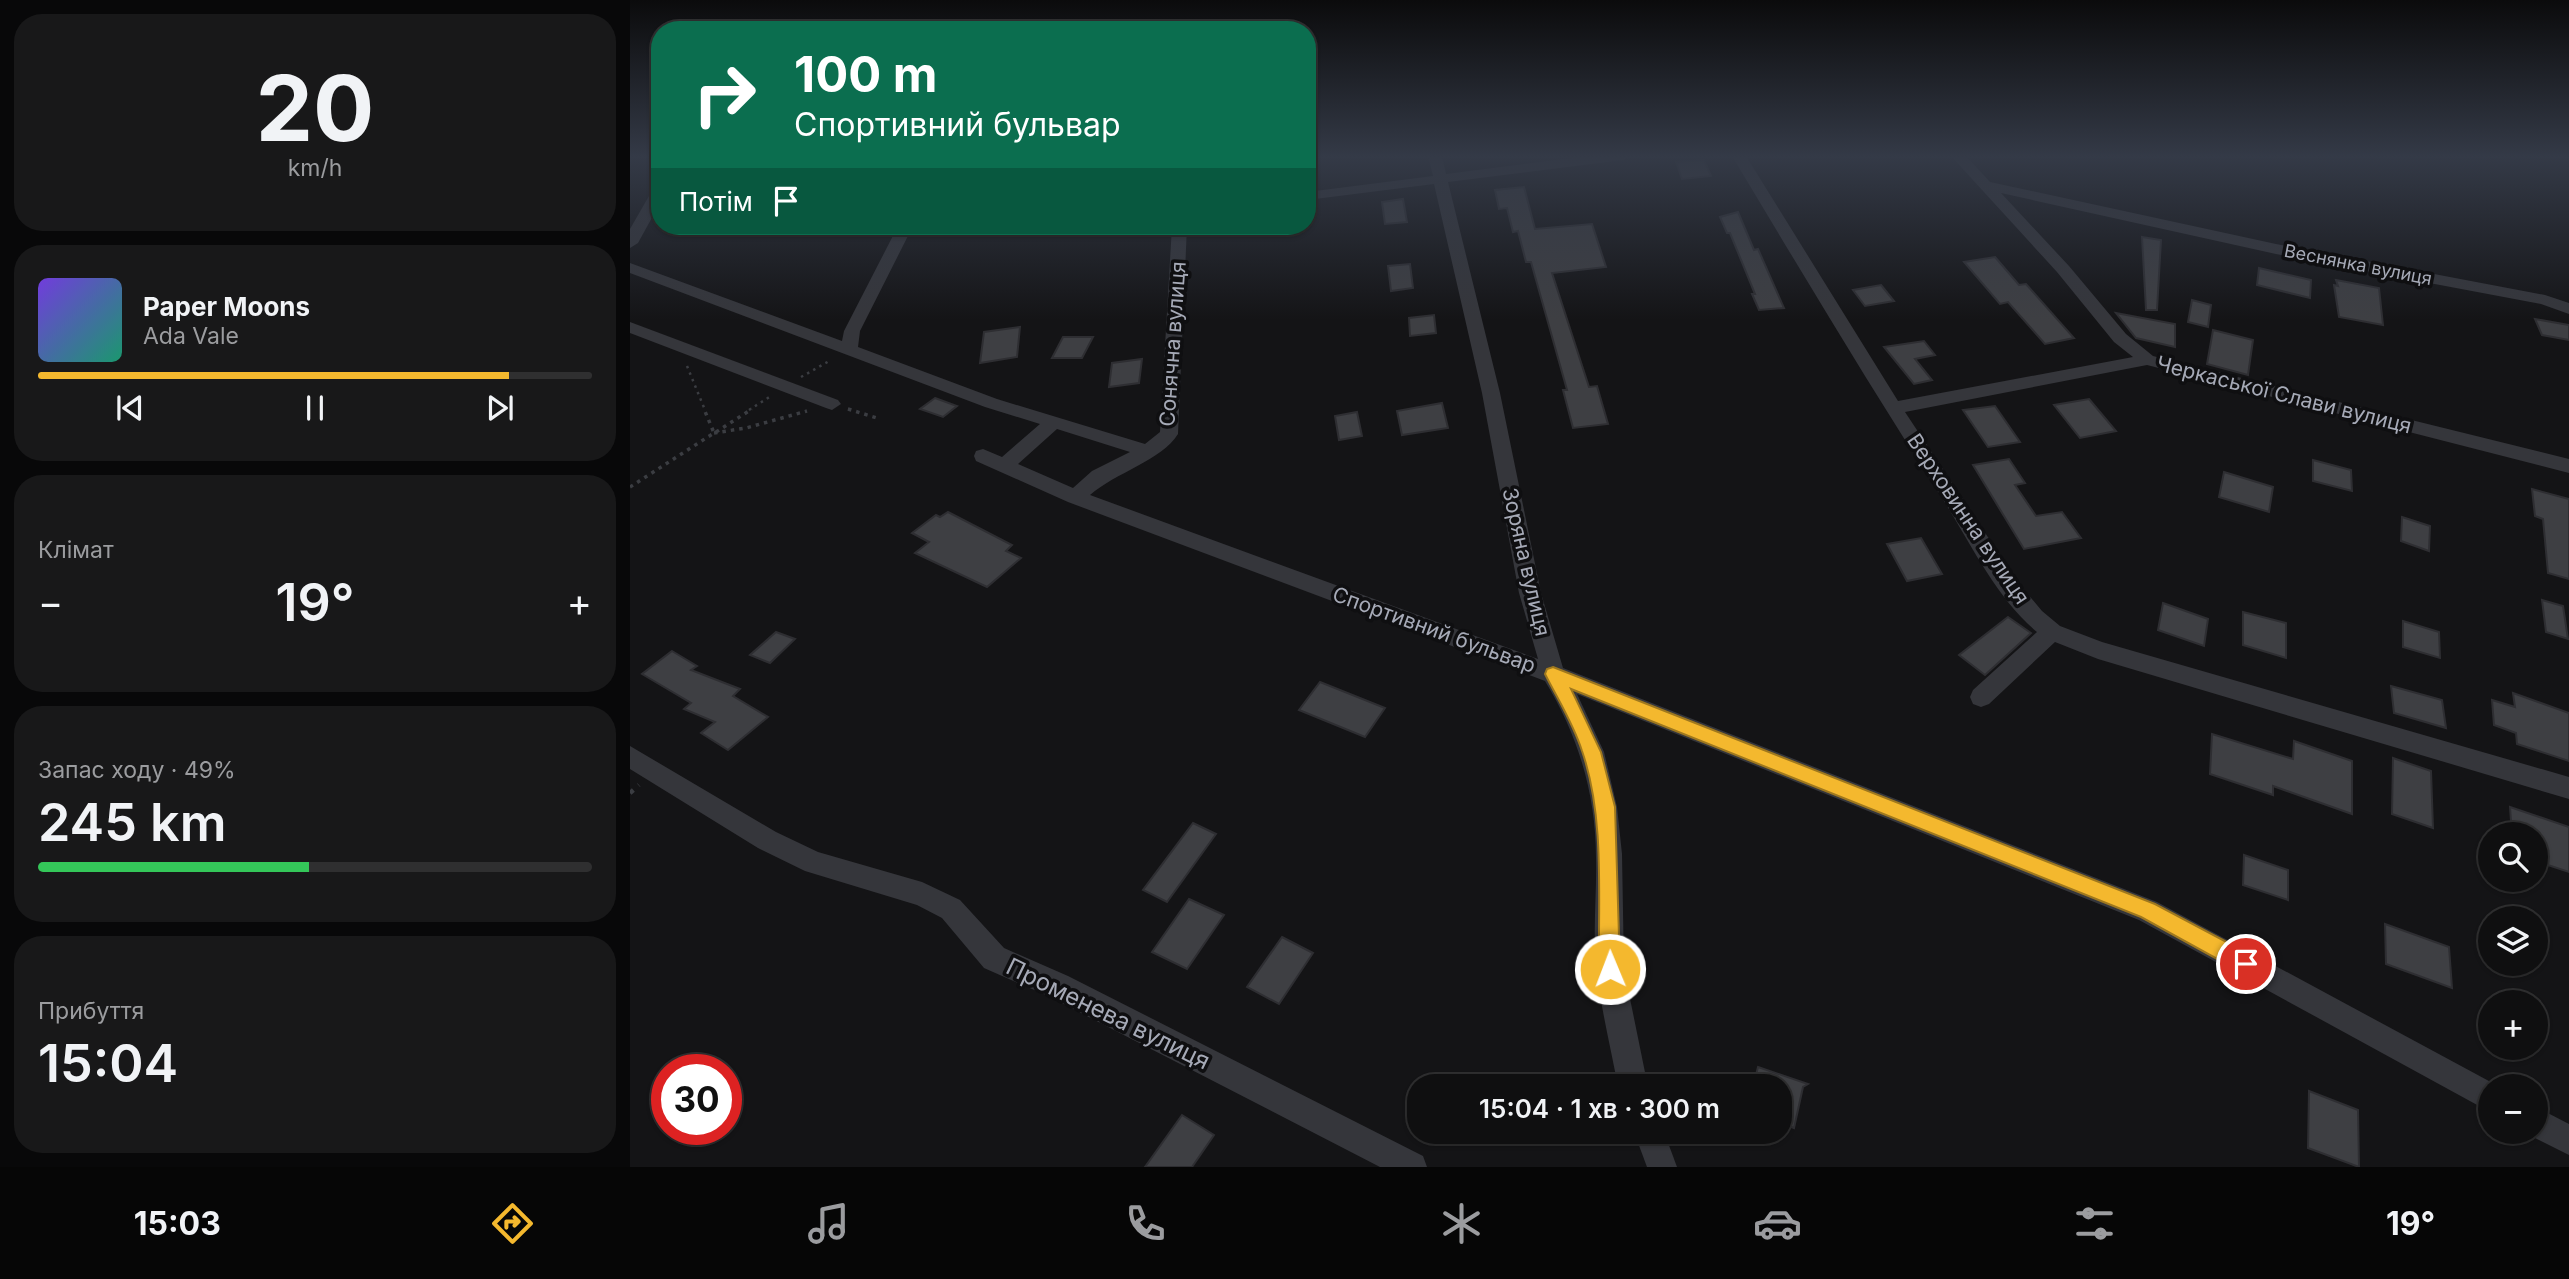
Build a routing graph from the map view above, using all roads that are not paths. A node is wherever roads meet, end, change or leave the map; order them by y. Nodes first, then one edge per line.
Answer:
1 (648, 210) edge
2 (1447, 210) edge
3 (1771, 210) edge
4 (2007, 210) edge
5 (2100, 210) edge
6 (901, 235) edge
7 (1180, 235) edge
8 (630, 243) edge
9 (630, 268) edge
10 (2569, 309) edge
11 (630, 327) edge
12 (849, 350) junction
13 (2147, 360) junction
14 (832, 404) road end
15 (1893, 408) junction
16 (1054, 422) junction
17 (1146, 450) junction
18 (983, 456) dead end
19 (1005, 465) junction
20 (2569, 466) edge
21 (1075, 497) junction
22 (2052, 632) junction
23 (1553, 674) junction
24 (1981, 697) dead end
25 (630, 756) edge
26 (2569, 788) edge
27 (1630, 1074) edge
28 (2478, 1090) edge
29 (2548, 1129) edge
30 (2569, 1140) edge
31 (1653, 1144) edge
32 (1412, 1167) edge
33 (1662, 1167) edge

1 - 8 street
2 - 23 street, Зоряна вулиця
3 - 15 street, Верховинна вулиця
4 - 13 street, Черкаської Слави вулиця
5 - 10 street, Веснянка вулиця
6 - 12 street
7 - 17 street, Сонячна вулиця
9 - 12 street
11 - 14 street
12 - 16 street
13 - 15 street
13 - 20 street, Черкаської Слави вулиця
15 - 22 street, Верховинна вулиця
16 - 17 street
16 - 19 street
17 - 21 street
18 - 19 street, Спортивний бульвар
19 - 21 street, Спортивний бульвар
21 - 23 street, Спортивний бульвар
22 - 24 street
22 - 26 street, Верховинна вулиця
23 - 27 street, Зоряна вулиця
23 - 28 street, Спортивний бульвар
25 - 32 street, Променева вулиця
29 - 30 street
31 - 33 street

